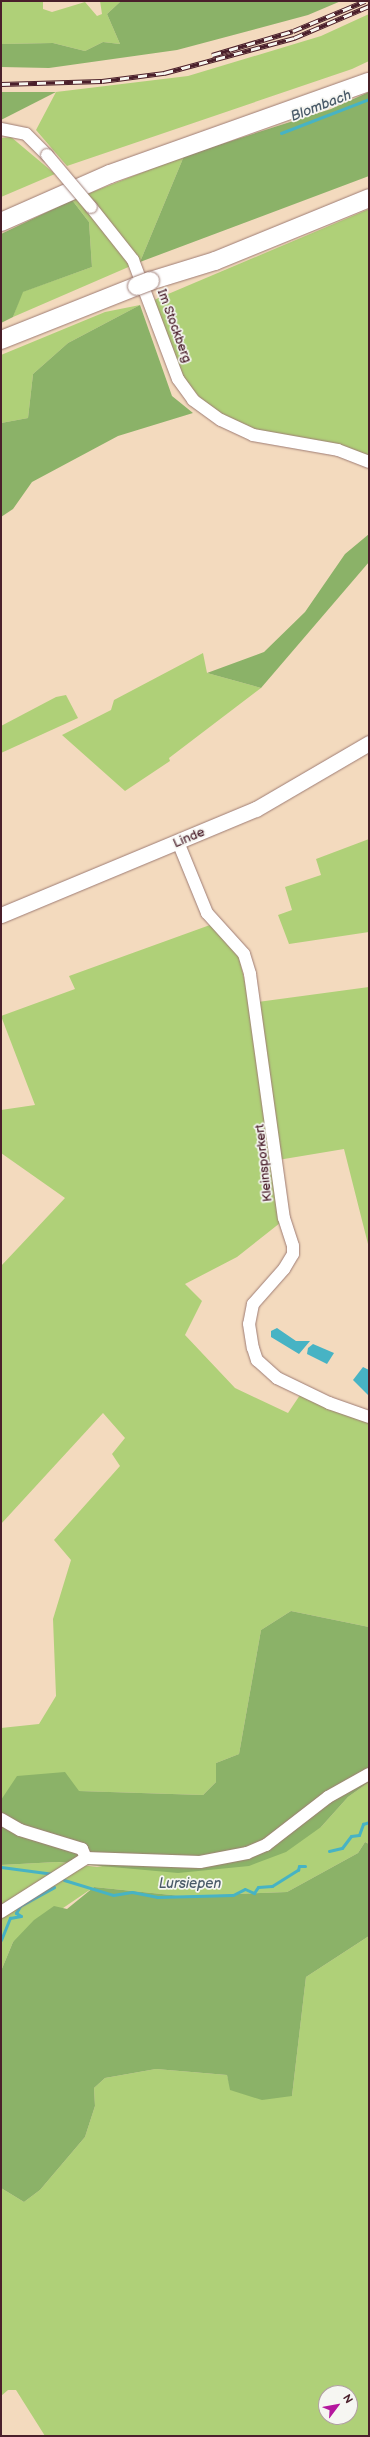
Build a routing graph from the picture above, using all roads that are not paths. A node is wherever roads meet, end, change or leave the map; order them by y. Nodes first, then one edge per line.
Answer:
1 (369, 82) edge
2 (1, 129) edge
3 (369, 198) edge
4 (1, 222) edge
5 (1, 340) edge
6 (369, 462) edge
7 (369, 743) edge
8 (178, 842) junction
9 (1, 915) edge
10 (369, 1417) edge
11 (369, 1774) edge
12 (1, 1819) edge
13 (86, 1858) junction
14 (1, 1912) edge

1 - 4 highway
2 - 6 street, Im Stockberg, bridge
3 - 5 highway
7 - 8 main road, Linde
8 - 9 main road, Linde
8 - 10 street, Kleinsporkert
11 - 13 street
12 - 13 street
13 - 14 street

